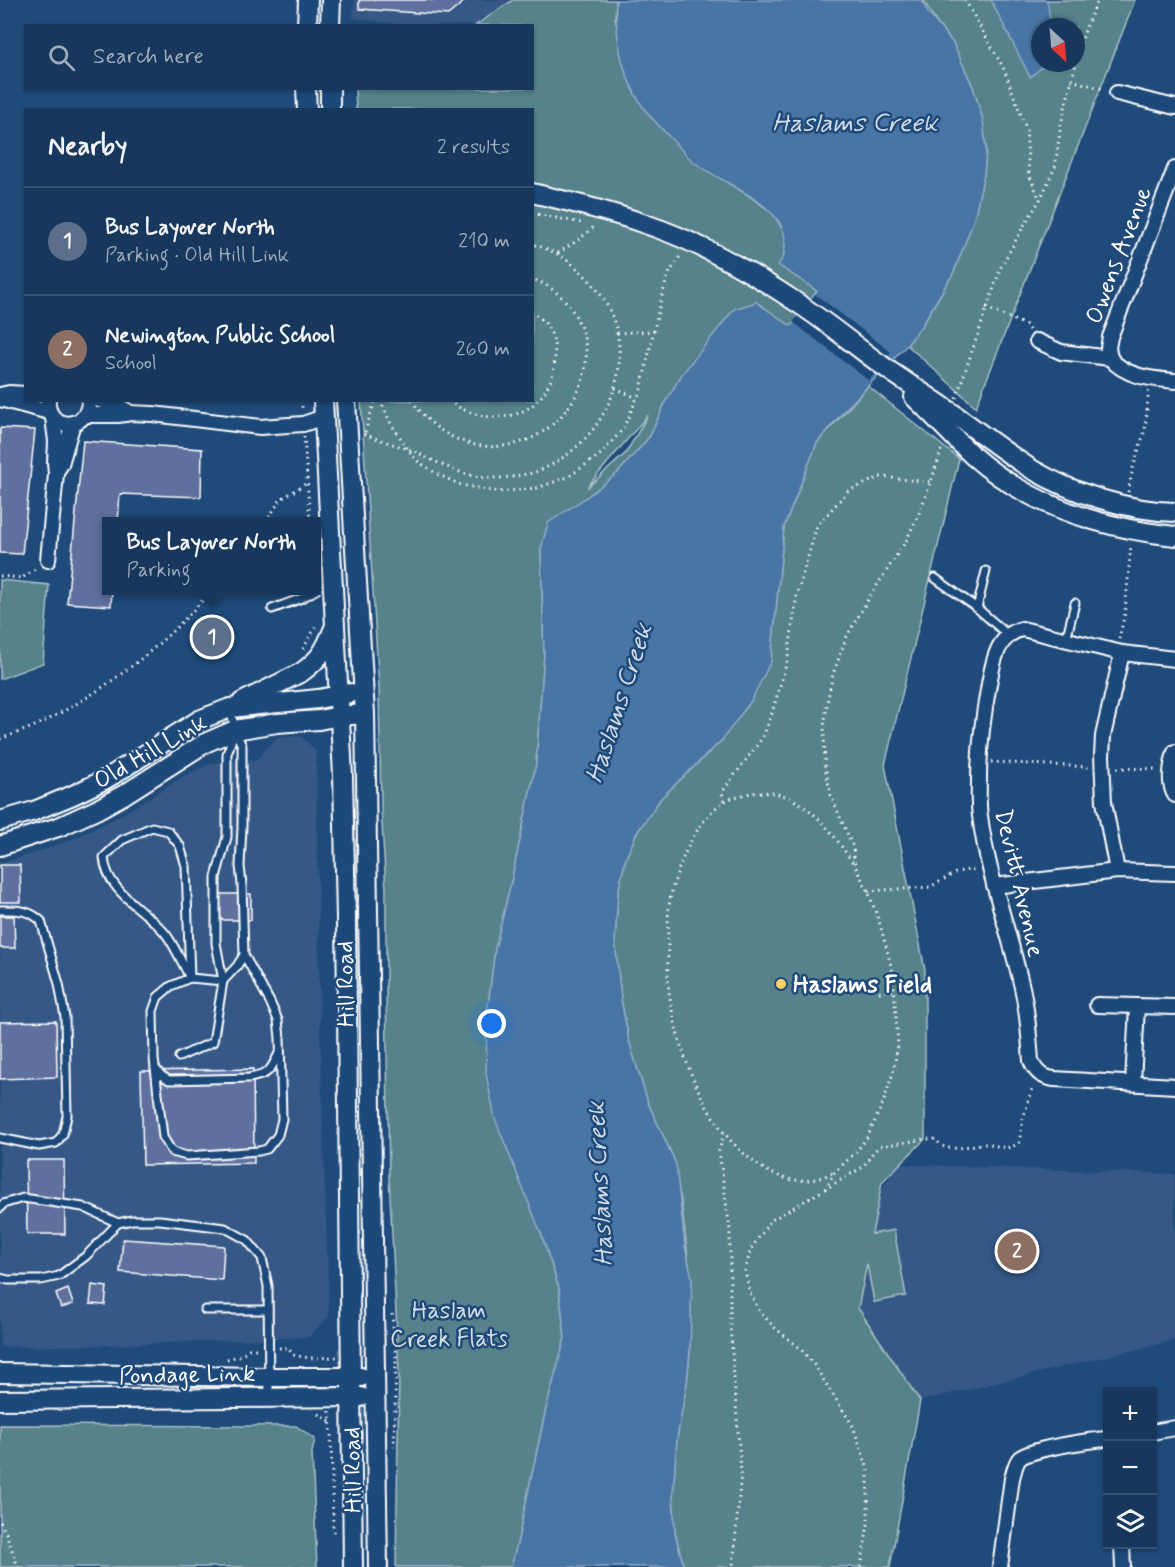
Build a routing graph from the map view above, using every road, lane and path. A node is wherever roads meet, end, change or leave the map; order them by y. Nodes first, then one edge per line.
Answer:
1 (308, 0) edge
2 (331, 0) edge
3 (965, 0) edge
4 (1099, 0) edge
5 (307, 24) edge
6 (330, 24) edge
7 (1085, 34) edge
8 (1073, 72) edge
9 (1071, 80) junction
10 (306, 90) edge
11 (330, 90) edge
12 (1117, 93) joint
13 (1175, 107) edge
14 (307, 108) edge
15 (330, 108) edge
16 (1173, 179) edge
17 (534, 193) edge
18 (1040, 200) junction
19 (534, 213) edge
20 (534, 245) edge
21 (558, 253) junction
22 (681, 255) dead end
23 (534, 280) edge
24 (986, 308) junction
25 (534, 314) edge
26 (654, 332) junction
27 (617, 333) junction
28 (1037, 340) joint
29 (1110, 358) junction
30 (883, 366) junction
31 (1147, 378) junction
32 (1175, 381) edge
33 (615, 388) junction
34 (957, 390) dead end
35 (0, 394) edge
36 (24, 394) edge
37 (637, 398) junction
38 (0, 399) edge
39 (88, 402) edge
40 (105, 402) edge
41 (340, 402) edge
42 (344, 402) edge
43 (375, 402) edge
44 (381, 402) edge
45 (413, 402) edge
46 (452, 402) edge
47 (324, 409) edge
48 (50, 410) edge
49 (130, 413) junction
50 (79, 419) junction
51 (942, 447) dead end
52 (409, 450) junction
53 (306, 460) dead end
54 (56, 474) junction
55 (931, 482) junction
56 (307, 483) junction
57 (1125, 505) junction
58 (1175, 512) edge
59 (269, 517) edge
60 (310, 517) edge
61 (1132, 531) junction
62 (1175, 536) edge
63 (48, 560) joint
64 (986, 571) dead end
65 (0, 576) edge
66 (935, 578) dead end
67 (208, 595) edge
68 (307, 595) edge
69 (1075, 603) dead end
70 (977, 608) junction
71 (272, 609) dead end
72 (327, 622) junction
73 (1008, 635) junction
74 (1066, 640) junction
75 (301, 653) dead end
76 (1119, 653) junction
77 (1175, 659) edge
78 (363, 692) junction
79 (338, 695) junction
80 (230, 708) junction
81 (365, 714) junction
82 (339, 716) junction
83 (235, 730) junction
84 (0, 739) edge
85 (1175, 752) edge
86 (979, 761) junction
87 (1102, 767) junction
88 (1172, 769) junction
89 (1175, 795) edge
90 (724, 801) junction
91 (227, 802) junction
92 (242, 803) junction
93 (0, 821) edge
94 (227, 837) junction
95 (241, 837) junction
96 (0, 846) edge
97 (855, 866) junction
98 (1117, 871) junction
99 (1175, 873) edge
100 (993, 883) junction
101 (868, 891) junction
102 (0, 910) edge
103 (244, 955) junction
104 (190, 978) junction
105 (223, 981) junction
106 (894, 990) junction
107 (879, 992) dead end
108 (1097, 1005) dead end
109 (1137, 1006) junction
110 (1175, 1007) edge
111 (280, 1050) junction
112 (179, 1057) dead end
113 (155, 1067) junction
114 (1037, 1072) junction
115 (1133, 1083) junction
116 (1175, 1086) edge
117 (724, 1133) junction
118 (0, 1138) edge
119 (834, 1173) junction
120 (825, 1189) junction
121 (0, 1208) edge
122 (118, 1223) junction
123 (0, 1278) edge
124 (205, 1310) dead end
125 (268, 1310) junction
126 (268, 1349) junction
127 (330, 1357) dead end
128 (217, 1359) dead end
129 (0, 1372) edge
130 (269, 1377) junction
131 (351, 1377) junction
132 (375, 1377) junction
133 (269, 1397) junction
134 (375, 1397) junction
135 (351, 1398) junction
136 (0, 1400) edge
137 (330, 1422) dead end
138 (1175, 1428) edge
139 (1157, 1431) edge
140 (1103, 1440) edge
141 (0, 1522) edge
142 (338, 1545) dead end
143 (1122, 1549) edge
144 (18, 1567) edge
145 (353, 1567) edge
146 (378, 1567) edge
147 (733, 1567) edge
148 (861, 1567) edge
149 (1000, 1567) edge
150 (1123, 1567) edge

1 - 5 main road
2 - 6 main road
3 - 18 path
4 - 7 path
8 - 9 path
9 - 12 path
9 - 18 path
10 - 14 main road
11 - 15 main road
12 - 13 street
16 - 29 street, Owens Avenue
17 - 30 main road
18 - 24 path
19 - 21 path
20 - 21 path
21 - 27 path
22 - 26 path
23 - 45 path
24 - 28 path
24 - 34 path
25 - 46 path
26 - 27 path
26 - 37 path
27 - 33 path
28 - 29 street
29 - 31 street
30 - 57 main road
30 - 61 main road
31 - 32 street
31 - 57 path
33 - 37 path
33 - 52 path
35 - 36 street
37 - 52 path
38 - 48 street
39 - 50 street
40 - 49 street
41 - 47 main road
42 - 78 main road, Hill Road
43 - 52 path
44 - 52 path
47 - 49 street
47 - 72 main road, Hill Road
48 - 50 street
48 - 54 street
49 - 50 street
50 - 54 street
51 - 55 path
53 - 56 path
54 - 63 street
55 - 90 path
55 - 97 path
56 - 59 path
56 - 60 path
57 - 58 main road
61 - 62 main road
61 - 76 path
63 - 65 path
64 - 70 lane
66 - 70 lane
67 - 84 path
68 - 71 lane
69 - 74 lane
70 - 73 lane
72 - 75 path
72 - 79 main road, Hill Road
72 - 80 main road
73 - 74 street
73 - 86 street, Devitt Avenue
74 - 76 street
76 - 77 street
76 - 87 street
78 - 79 main road, Old Hill Link
78 - 81 main road, Hill Road
79 - 80 main road, Old Hill Link
79 - 82 main road, Hill Road
80 - 83 lane
80 - 93 main road, Old Hill Link
81 - 82 main road, Old Hill Link
81 - 132 main road, Hill Road
82 - 83 main road, Old Hill Link
82 - 131 main road, Hill Road
83 - 91 lane
83 - 92 lane
83 - 96 main road, Old Hill Link
85 - 88 street
86 - 87 path
86 - 100 street, Devitt Avenue
87 - 88 path
87 - 98 street
88 - 89 street
90 - 97 path
90 - 117 path
91 - 92 lane
91 - 94 lane
92 - 95 lane
94 - 95 lane
94 - 105 lane
95 - 103 lane
97 - 101 path
98 - 99 street
98 - 100 street
100 - 101 path
100 - 114 street, Devitt Avenue
101 - 106 path
102 - 118 lane
103 - 105 lane
103 - 111 lane
104 - 104 lane
104 - 105 lane
104 - 113 lane
105 - 112 lane
106 - 107 path
106 - 119 path
108 - 109 street
109 - 110 street
109 - 115 street
111 - 113 lane
111 - 113 lane
114 - 115 street
114 - 120 path
115 - 116 street
117 - 119 path
117 - 147 path
119 - 120 path
120 - 148 path
121 - 122 lane
122 - 123 lane
122 - 125 lane
124 - 125 lane
125 - 126 lane
126 - 127 path
126 - 128 path
126 - 130 lane
129 - 130 main road, Pondage Link
130 - 131 main road, Pondage Link
130 - 133 lane
131 - 132 main road, Pondage Link
131 - 135 main road, Hill Road
132 - 134 main road, Hill Road
133 - 135 main road, Pondage Link
133 - 136 main road, Pondage Link
134 - 135 main road, Pondage Link
134 - 146 main road, Hill Road
135 - 145 main road, Hill Road
137 - 142 path
138 - 139 street
140 - 149 street
141 - 144 path
143 - 150 street

